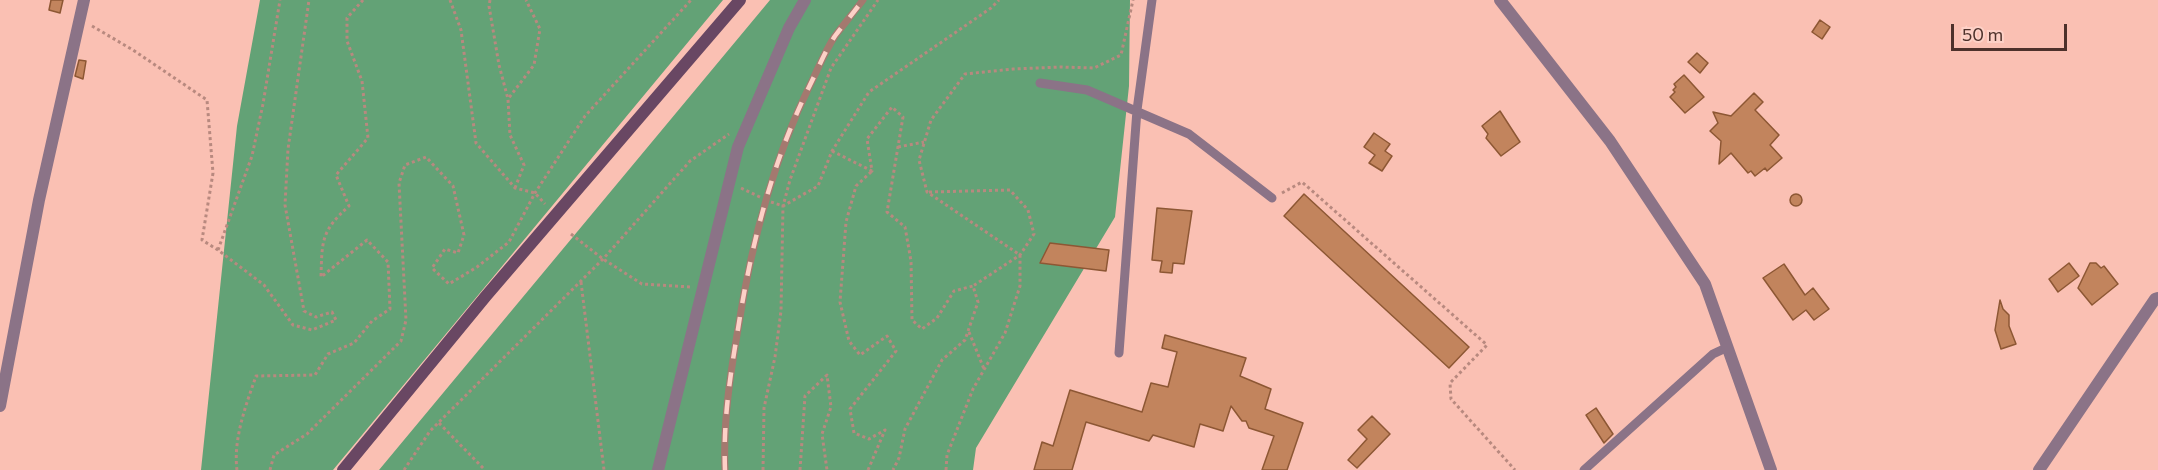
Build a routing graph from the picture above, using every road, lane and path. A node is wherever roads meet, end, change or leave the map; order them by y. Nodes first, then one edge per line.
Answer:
1 (84, 0) edge
2 (279, 0) edge
3 (309, 0) edge
4 (363, 0) edge
5 (450, 0) edge
6 (490, 0) edge
7 (526, 0) edge
8 (691, 0) edge
9 (740, 0) edge
10 (805, 0) edge
11 (878, 0) edge
12 (999, 0) edge
13 (1133, 0) edge
14 (1152, 0) edge
15 (1500, 0) edge
16 (80, 20) junction
17 (1040, 83) dead end
18 (507, 99) junction
19 (1137, 110) junction
20 (749, 120) junction
21 (924, 142) junction
22 (898, 147) junction
23 (832, 151) junction
24 (872, 171) junction
25 (729, 182) junction
26 (515, 188) junction
27 (927, 192) junction
28 (535, 193) junction
29 (762, 198) dead end
30 (1272, 198) joint
31 (771, 202) dead end
32 (545, 204) dead end
33 (783, 207) junction
34 (571, 234) dead end
35 (218, 250) junction
36 (1020, 255) junction
37 (603, 259) junction
38 (581, 282) junction
39 (973, 286) junction
40 (703, 287) junction
41 (2158, 298) edge
42 (969, 330) junction
43 (1728, 347) junction
44 (1119, 353) dead end
45 (984, 369) junction
46 (0, 406) edge
47 (439, 423) junction
48 (237, 470) edge
49 (270, 470) edge
50 (343, 470) edge
51 (404, 470) edge
52 (485, 470) edge
53 (604, 470) edge
54 (658, 470) edge
55 (763, 470) edge
56 (800, 470) edge
57 (827, 470) edge
58 (868, 470) edge
59 (893, 470) edge
60 (946, 470) edge
61 (1515, 470) edge
62 (1584, 470) edge
63 (1772, 470) edge
64 (2039, 470) edge

1 - 16 street
2 - 35 path
3 - 35 path
4 - 48 path
5 - 26 path
6 - 18 path
7 - 18 path
8 - 28 path
9 - 50 main road
10 - 20 street
11 - 33 path
12 - 23 path
13 - 21 path
14 - 19 lane
15 - 43 street
16 - 35 path
16 - 46 street
17 - 19 lane
18 - 26 path
19 - 30 lane
19 - 44 lane
20 - 25 street
20 - 37 path
21 - 22 path
21 - 27 path
22 - 24 path
22 - 39 path
23 - 24 path
23 - 33 path
24 - 58 path
25 - 29 path
25 - 40 street
26 - 28 path
27 - 36 path
27 - 36 path
28 - 32 path
28 - 49 path
30 - 61 path
31 - 33 path
33 - 55 path
34 - 37 path
36 - 39 path
36 - 45 path
37 - 38 path
37 - 40 path
38 - 47 path
38 - 53 path
39 - 42 path
40 - 54 street
41 - 64 street
42 - 45 path
42 - 59 path
43 - 62 lane
43 - 63 street
45 - 60 path
47 - 51 path
47 - 52 path
56 - 57 path

